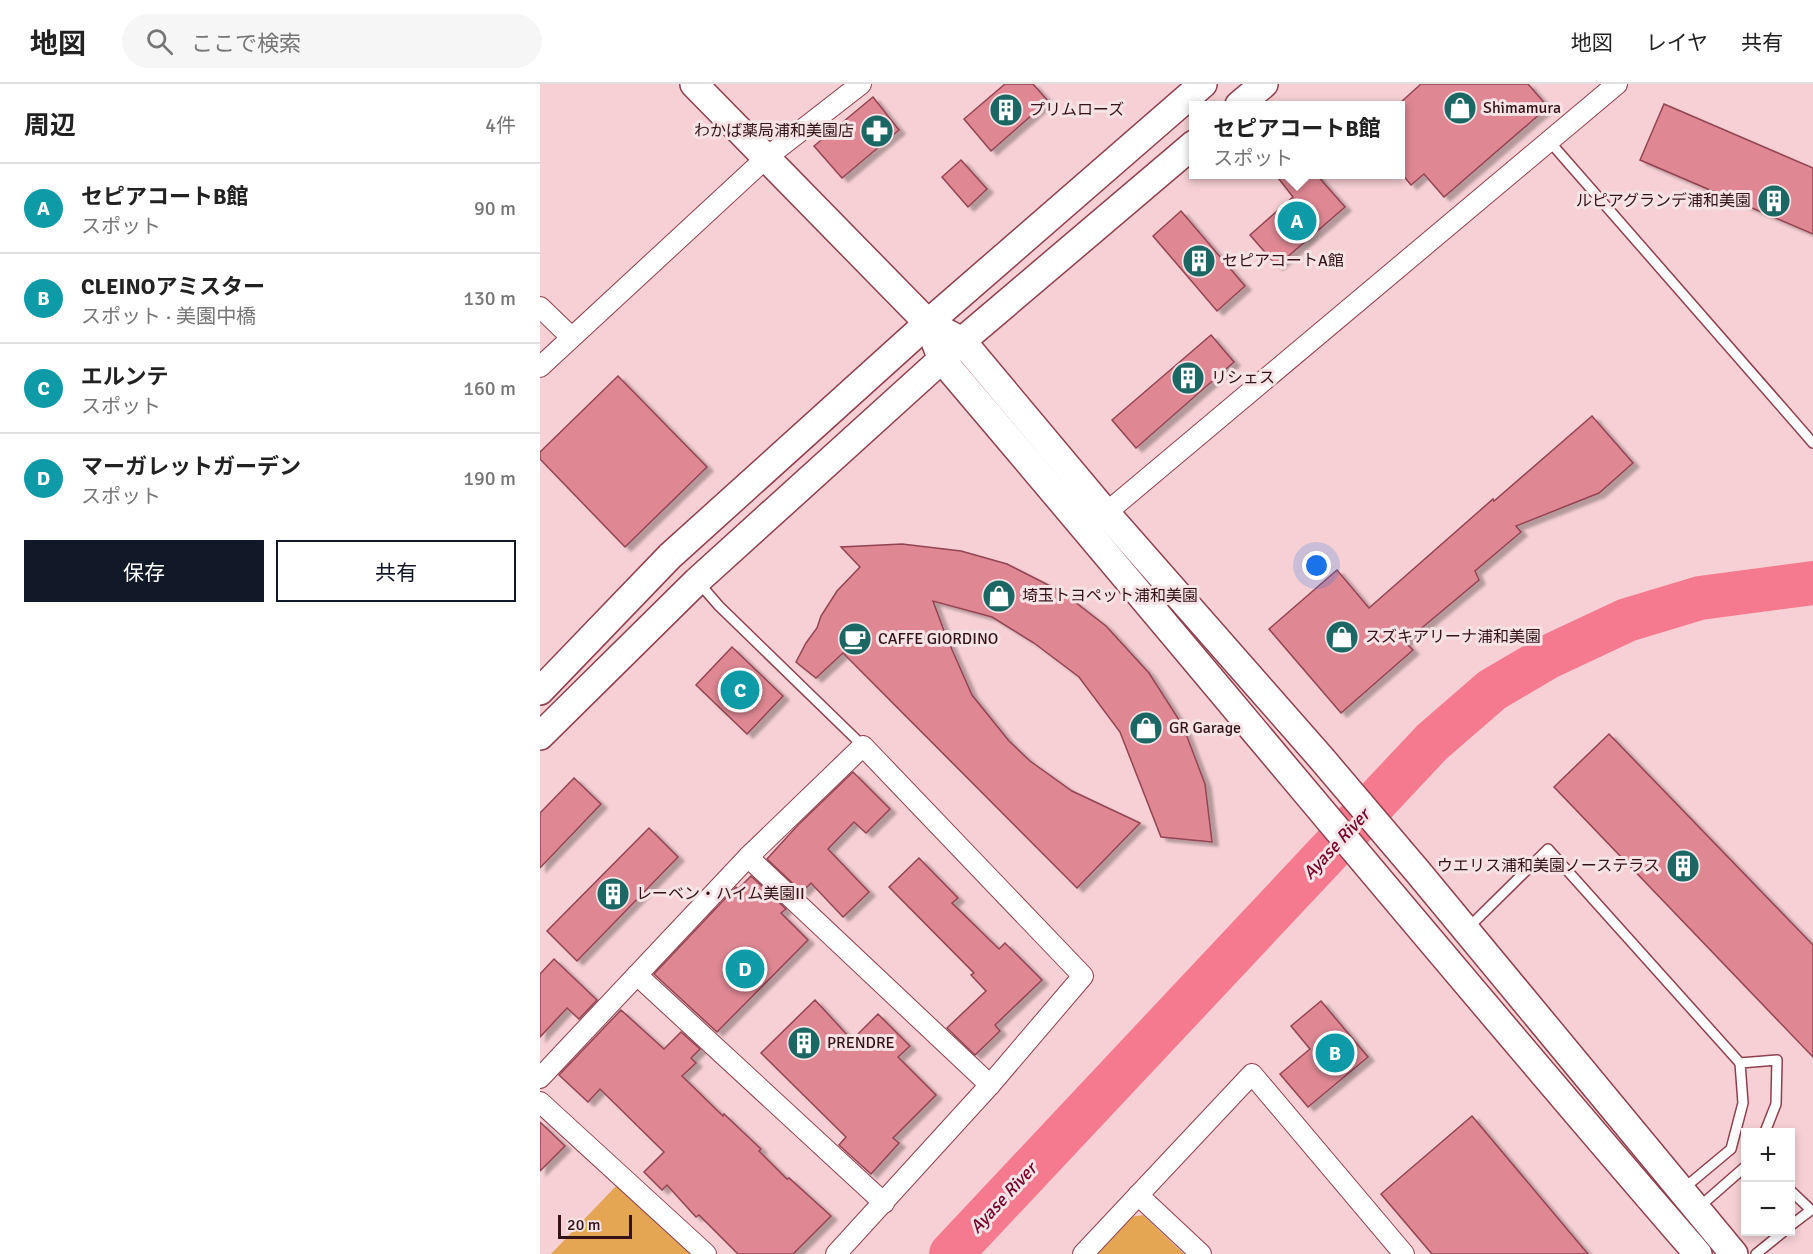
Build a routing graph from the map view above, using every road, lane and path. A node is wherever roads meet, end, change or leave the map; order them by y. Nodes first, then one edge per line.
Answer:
1 (694, 84) edge
2 (861, 84) edge
3 (1203, 84) edge
4 (1264, 84) edge
5 (1617, 84) edge
6 (1244, 101) edge
7 (1550, 142) junction
8 (1189, 148) edge
9 (767, 157) junction
10 (540, 307) edge
11 (928, 323) junction
12 (572, 336) junction
13 (962, 341) junction
14 (942, 360) junction
15 (540, 367) edge
16 (1813, 442) edge
17 (1106, 513) junction
18 (697, 581) junction
19 (540, 691) edge
20 (540, 736) edge
21 (863, 746) junction
22 (748, 857) junction
23 (1466, 930) junction
24 (637, 975) junction
25 (1740, 1063) junction
26 (540, 1078) edge
27 (990, 1084) junction
28 (540, 1102) edge
29 (1767, 1128) edge
30 (1741, 1169) edge
31 (1795, 1194) edge
32 (1138, 1195) junction
33 (1689, 1200) junction
34 (884, 1203) junction
35 (1795, 1223) edge
36 (1779, 1236) edge
37 (706, 1254) edge
38 (836, 1254) edge
39 (1083, 1254) edge
40 (1201, 1254) edge
41 (1404, 1254) edge
42 (1698, 1254) edge
43 (1734, 1254) edge
44 (1756, 1254) edge

1 - 9 street
2 - 9 street
3 - 11 street
4 - 6 street
5 - 7 street
7 - 16 lane
7 - 17 street
8 - 13 street
9 - 11 street
9 - 12 street
10 - 12 street
11 - 13 street
11 - 14 street
11 - 19 street
12 - 15 street
13 - 14 street
13 - 17 street
14 - 18 street
14 - 42 street
17 - 23 street
18 - 20 street
18 - 21 lane
21 - 22 street
21 - 27 street
22 - 24 street
22 - 27 street
23 - 25 lane
23 - 33 street
24 - 26 street
24 - 34 street
25 - 29 lane
25 - 33 lane
27 - 34 street
28 - 37 street
30 - 33 lane
31 - 35 lane
32 - 39 street
32 - 40 street
32 - 41 street
33 - 43 street
34 - 38 street
36 - 44 lane

